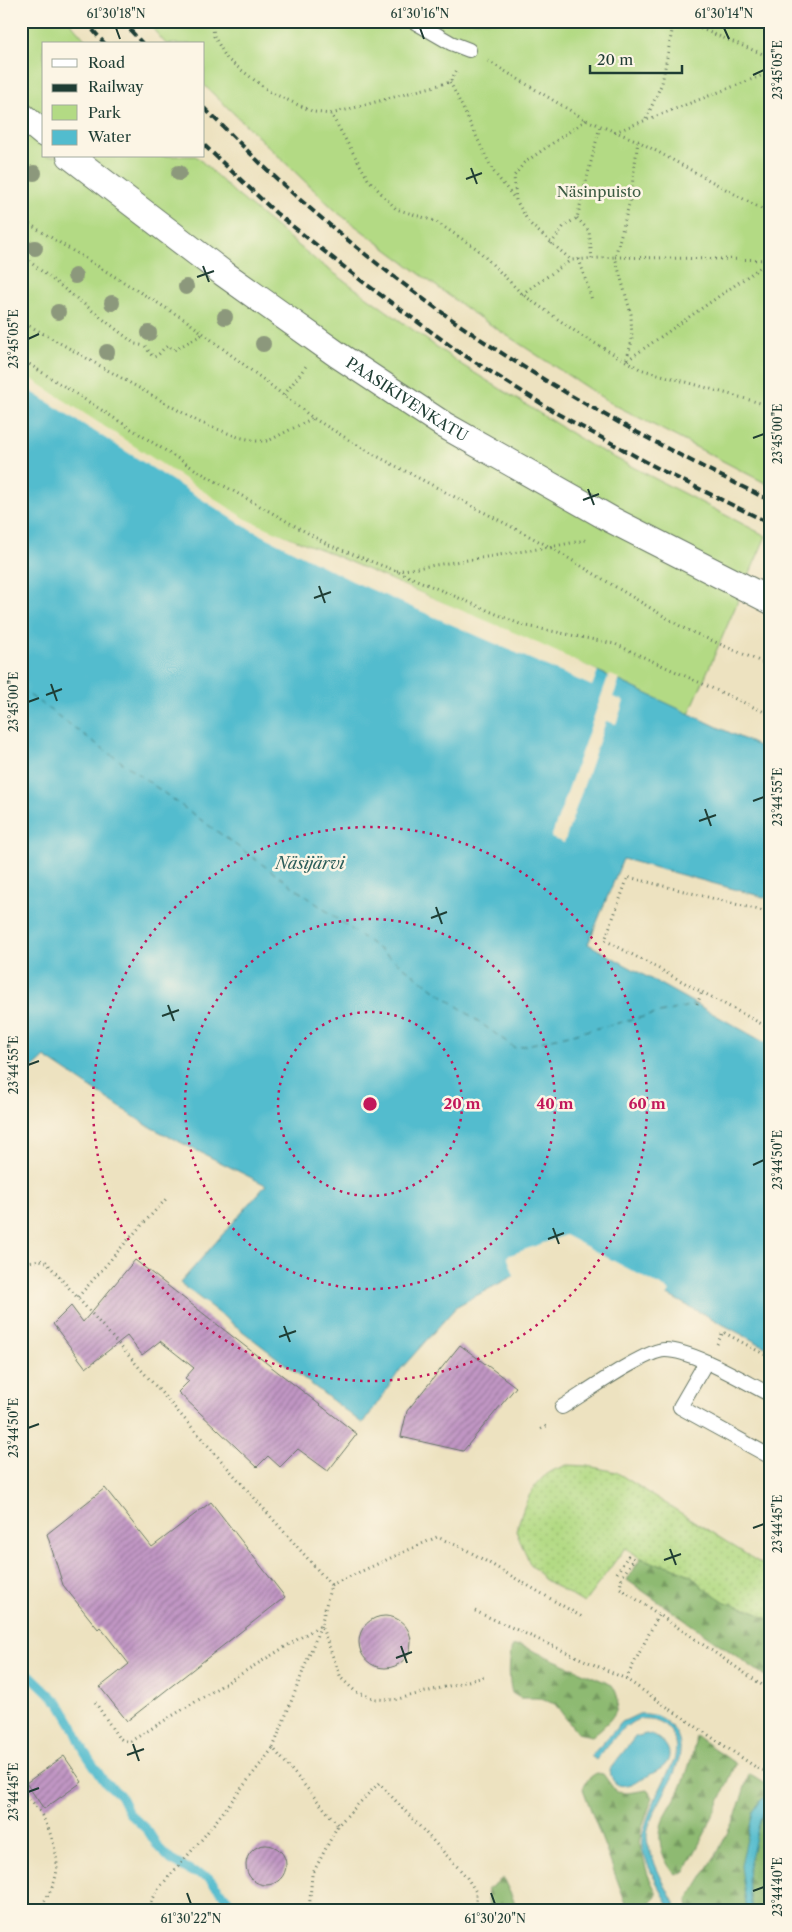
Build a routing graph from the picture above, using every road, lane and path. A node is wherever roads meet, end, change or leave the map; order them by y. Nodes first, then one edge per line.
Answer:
1 (212, 21) edge
2 (414, 21) edge
3 (626, 21) edge
4 (650, 21) edge
5 (674, 21) edge
6 (682, 21) edge
7 (21, 43) edge
8 (469, 50) joint
9 (771, 58) edge
10 (771, 72) edge
11 (21, 77) edge
12 (331, 114) junction
13 (21, 115) edge
14 (646, 119) junction
15 (586, 120) junction
16 (600, 126) junction
17 (42, 132) edge
18 (615, 132) junction
19 (638, 141) junction
20 (73, 158) edge
21 (516, 200) junction
22 (771, 214) edge
23 (577, 218) junction
24 (21, 219) edge
25 (551, 244) junction
26 (21, 256) edge
27 (615, 257) junction
28 (579, 259) junction
29 (592, 259) junction
30 (570, 260) junction
31 (771, 260) edge
32 (522, 294) junction
33 (592, 300) dead end
34 (21, 320) edge
35 (203, 334) junction
36 (21, 359) edge
37 (311, 361) dead end
38 (626, 361) junction
39 (284, 395) junction
40 (771, 406) edge
41 (314, 418) junction
42 (588, 540) dead end
43 (550, 547) junction
44 (396, 571) junction
45 (771, 601) edge
46 (771, 666) edge
47 (771, 715) edge
48 (771, 913) edge
49 (702, 992) junction
50 (696, 1004) dead end
51 (771, 1029) edge
52 (168, 1197) dead end
53 (21, 1263) edge
54 (78, 1297) junction
55 (771, 1358) edge
56 (706, 1362) junction
57 (771, 1395) edge
58 (562, 1407) dead end
59 (555, 1422) dead end
60 (541, 1429) dead end
61 (771, 1457) edge
62 (616, 1573) dead end
63 (331, 1585) junction
64 (475, 1611) dead end
65 (659, 1614) junction
66 (582, 1617) dead end
67 (321, 1625) junction
68 (484, 1677) dead end
69 (626, 1679) junction
70 (771, 1691) edge
71 (96, 1702) dead end
72 (273, 1748) junction
73 (771, 1773) edge
74 (21, 1794) edge
75 (338, 1825) junction
76 (38, 1911) edge
77 (146, 1911) edge
78 (309, 1911) edge
79 (476, 1911) edge

1 - 12 path
2 - 8 lane
3 - 4 path
5 - 14 path
6 - 9 path
7 - 11 path
8 - 15 path
10 - 14 path
12 - 21 path
12 - 32 path
13 - 17 street
14 - 18 path
15 - 16 path
15 - 21 path
16 - 18 path
16 - 23 path
18 - 19 path
19 - 22 path
19 - 27 path
20 - 45 street, PAASIKIVENKATU
21 - 25 path
23 - 25 path
23 - 29 path
24 - 35 path
25 - 30 path
26 - 35 path
27 - 29 path
27 - 31 path
27 - 38 path
28 - 29 path
28 - 30 path
28 - 33 path
30 - 32 path
31 - 38 path
32 - 38 path
34 - 41 path
35 - 39 path
36 - 44 path
37 - 39 path
38 - 40 path
39 - 41 path
41 - 43 path
42 - 43 path
43 - 44 path
43 - 46 path
44 - 47 path
48 - 49 path
49 - 50 path
49 - 51 path
52 - 54 path
53 - 54 path
54 - 63 path
55 - 56 path
56 - 57 lane
56 - 58 lane
56 - 61 lane
59 - 60 path
62 - 65 path
63 - 66 path
63 - 67 path
64 - 69 path
65 - 69 path
65 - 70 path
67 - 68 path
67 - 71 path
67 - 72 path
69 - 73 path
72 - 75 path
72 - 77 path
74 - 76 path
75 - 78 path
75 - 79 path

